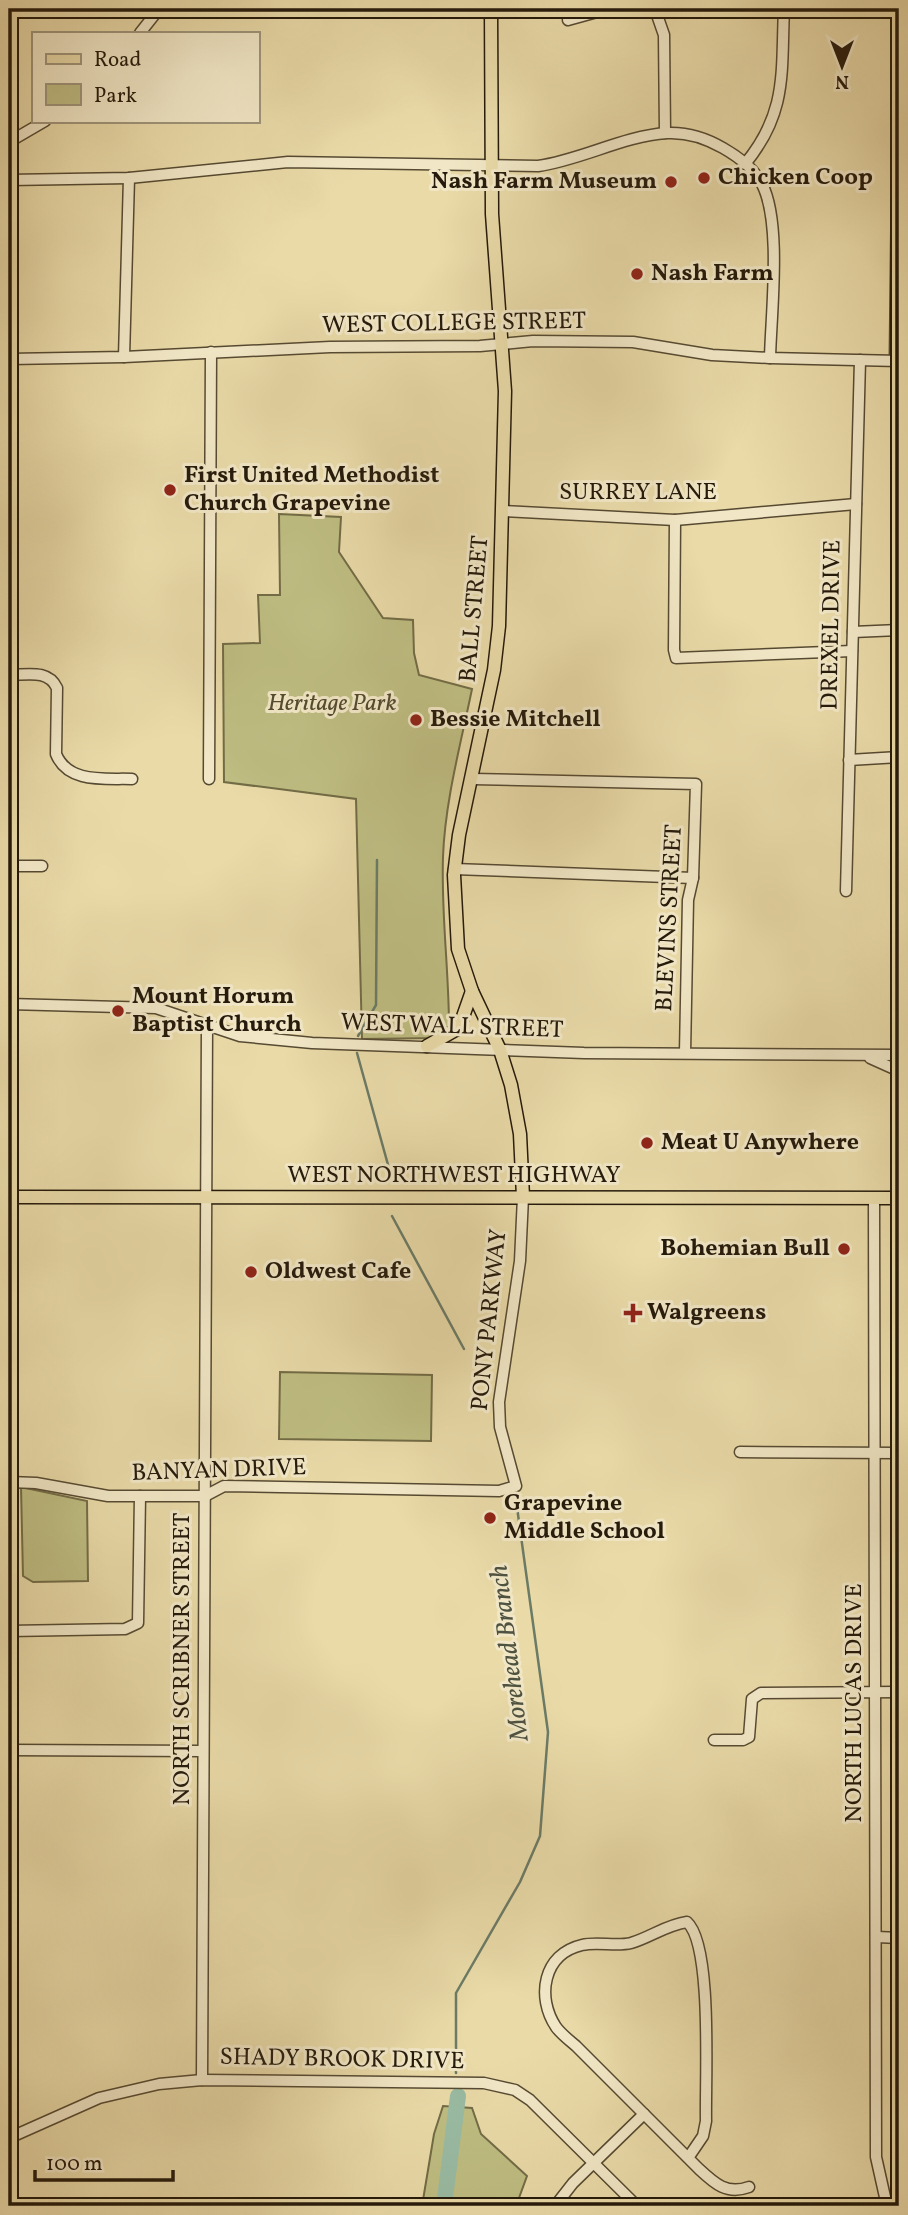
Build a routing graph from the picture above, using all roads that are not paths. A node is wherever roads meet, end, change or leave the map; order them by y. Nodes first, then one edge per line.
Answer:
1 (159, 9) edge
2 (491, 9) edge
3 (608, 9) edge
4 (648, 9) edge
5 (784, 9) edge
6 (899, 9) edge
7 (568, 20) dead end
8 (141, 32) edge
9 (899, 54) edge
10 (43, 122) edge
11 (664, 133) junction
12 (9, 142) edge
13 (745, 164) junction
14 (492, 166) junction
15 (898, 171) edge
16 (129, 178) junction
17 (9, 180) edge
18 (897, 288) edge
19 (503, 344) junction
20 (211, 352) junction
21 (124, 357) junction
22 (769, 358) junction
23 (9, 359) edge
24 (860, 360) junction
25 (897, 361) edge
26 (856, 504) junction
27 (504, 512) junction
28 (675, 520) junction
29 (899, 630) edge
30 (853, 632) junction
31 (852, 651) junction
32 (9, 675) edge
33 (899, 757) edge
34 (849, 760) junction
35 (132, 779) dead end
36 (209, 779) dead end
37 (473, 779) junction
38 (9, 866) edge
39 (42, 866) dead end
40 (454, 869) junction
41 (693, 878) junction
42 (846, 891) dead end
43 (472, 991) junction
44 (9, 1004) edge
45 (207, 1026) junction
46 (427, 1046) junction
47 (500, 1050) junction
48 (685, 1054) junction
49 (859, 1054) junction
50 (899, 1055) edge
51 (899, 1071) edge
52 (9, 1196) edge
53 (208, 1196) junction
54 (523, 1197) junction
55 (874, 1198) junction
56 (899, 1198) edge
57 (740, 1452) dead end
58 (874, 1453) junction
59 (899, 1453) edge
60 (9, 1482) edge
61 (516, 1486) joint
62 (140, 1496) junction
63 (205, 1496) junction
64 (9, 1631) edge
65 (876, 1692) junction
66 (899, 1692) edge
67 (714, 1740) dead end
68 (9, 1750) edge
69 (203, 1751) junction
70 (877, 1937) junction
71 (899, 1938) edge
72 (202, 2080) junction
73 (644, 2114) junction
74 (9, 2138) edge
75 (688, 2158) junction
76 (594, 2164) junction
77 (749, 2187) dead end
78 (555, 2206) edge
79 (638, 2206) edge
80 (887, 2206) edge

1 - 8 street
2 - 14 main road, BALL STREET
3 - 7 street
4 - 11 street
5 - 13 street
6 - 9 street
9 - 15 street
10 - 12 street
11 - 13 street
11 - 14 street
13 - 22 street
14 - 16 street
14 - 19 main road, BALL STREET
15 - 18 street
16 - 17 street
16 - 21 street
18 - 25 street
19 - 20 street, WEST COLLEGE STREET
19 - 22 street, WEST COLLEGE STREET
19 - 27 main road, BALL STREET
20 - 21 street, WEST COLLEGE STREET
20 - 36 street
21 - 23 street, WEST COLLEGE STREET
22 - 24 street, WEST COLLEGE STREET
24 - 25 street, WEST COLLEGE STREET
24 - 26 street, DREXEL DRIVE
26 - 28 street, SURREY LANE
26 - 30 street, DREXEL DRIVE
27 - 28 street, SURREY LANE
27 - 37 main road, BALL STREET
28 - 31 street
29 - 30 street
30 - 31 street, DREXEL DRIVE
31 - 34 street, DREXEL DRIVE
32 - 35 street
33 - 34 street
34 - 42 street, DREXEL DRIVE
37 - 40 main road, BALL STREET
37 - 41 street, BLEVINS STREET
38 - 39 street
40 - 41 street
40 - 43 main road, BALL STREET
41 - 48 street, BLEVINS STREET
43 - 46 main road
43 - 47 main road, BALL STREET
44 - 45 street, WEST WALL STREET
45 - 46 street, WEST WALL STREET
45 - 53 street, NORTH SCRIBNER STREET
46 - 47 street, WEST WALL STREET
47 - 48 street, WEST WALL STREET
47 - 54 main road, BALL STREET
48 - 49 street, WEST WALL STREET
49 - 50 street, WEST WALL STREET
49 - 51 street
52 - 53 main road, WEST NORTHWEST HIGHWAY
53 - 54 main road, WEST NORTHWEST HIGHWAY
53 - 63 street, NORTH SCRIBNER STREET
54 - 55 main road, WEST NORTHWEST HIGHWAY
54 - 61 street, PONY PARKWAY
55 - 56 main road, WEST NORTHWEST HIGHWAY
55 - 58 street, NORTH LUCAS DRIVE
57 - 58 street
58 - 59 street
58 - 65 street, NORTH LUCAS DRIVE
60 - 62 street, BANYAN DRIVE
61 - 63 street, BANYAN DRIVE
62 - 63 street, BANYAN DRIVE
62 - 64 street
63 - 69 street, NORTH SCRIBNER STREET
65 - 66 street
65 - 67 street
65 - 70 street, NORTH LUCAS DRIVE
68 - 69 street
69 - 72 street, NORTH SCRIBNER STREET
70 - 71 street
70 - 80 street, NORTH LUCAS DRIVE
72 - 74 street, SHADY BROOK DRIVE
72 - 76 street, SHADY BROOK DRIVE
73 - 75 street
73 - 75 street
73 - 76 street
75 - 77 street
76 - 78 street
76 - 79 street, SHADY BROOK DRIVE

